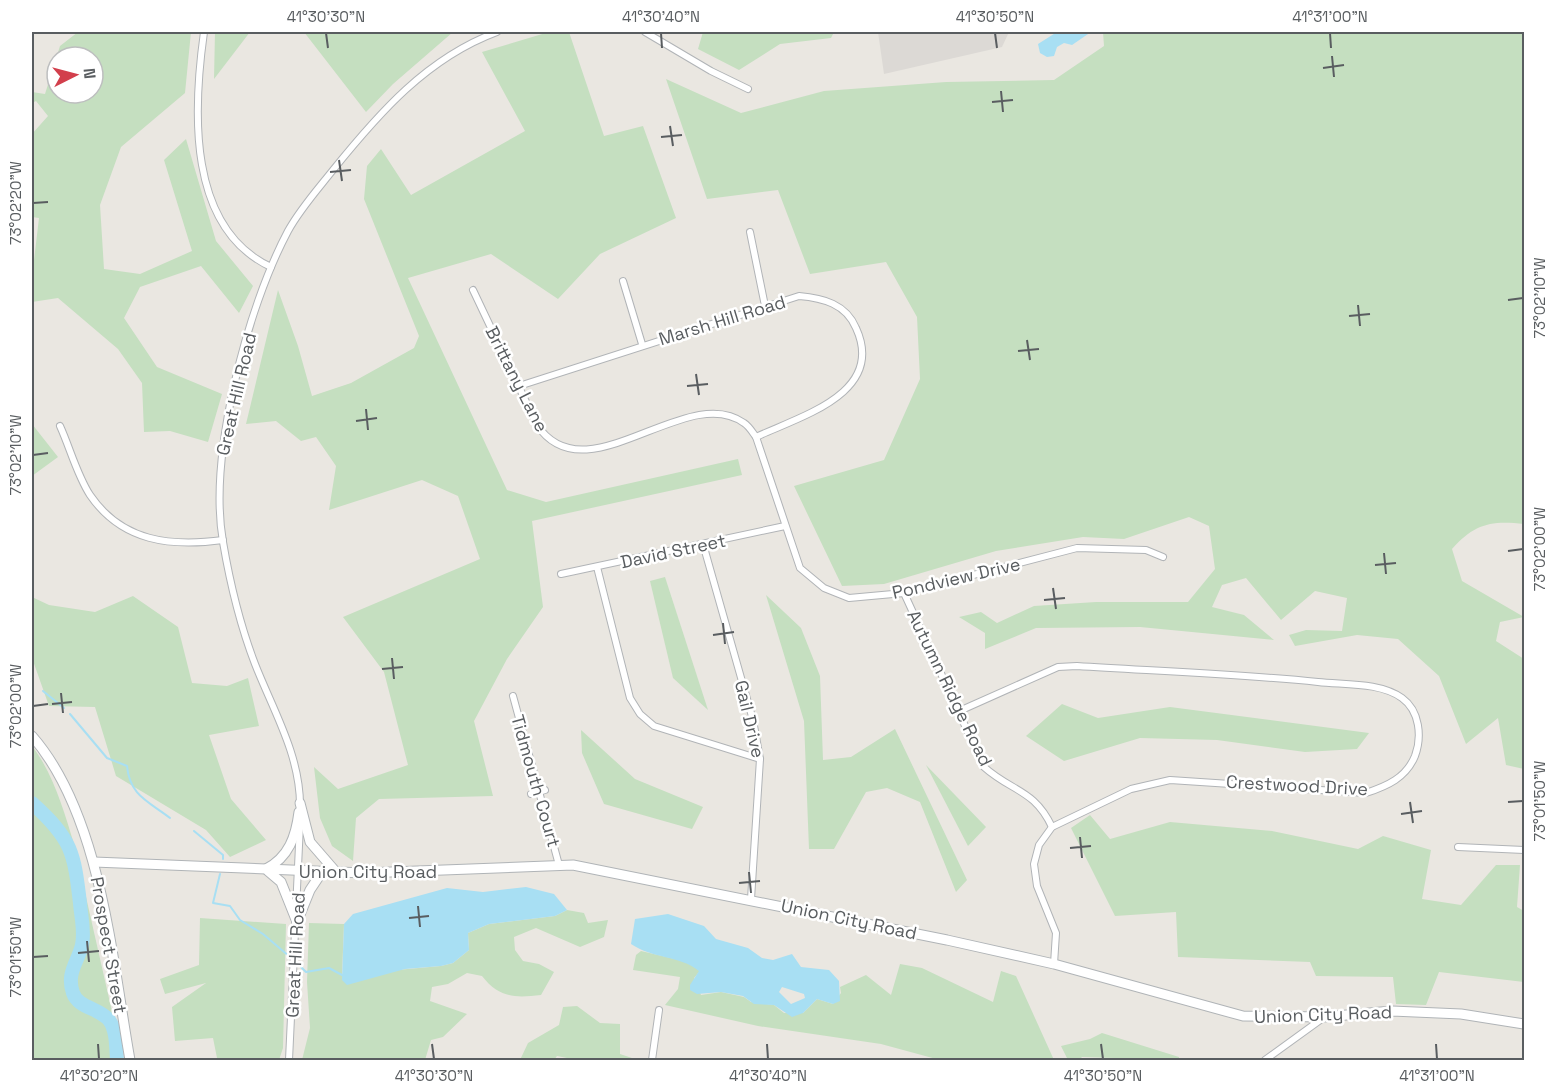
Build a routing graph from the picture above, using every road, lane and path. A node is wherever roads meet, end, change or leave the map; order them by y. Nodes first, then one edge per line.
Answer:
1 (204, 32) edge
2 (497, 32) edge
3 (645, 32) edge
4 (748, 89) dead end
5 (750, 232) dead end
6 (271, 267) junction
7 (623, 281) dead end
8 (473, 290) dead end
9 (765, 306) junction
10 (642, 344) junction
11 (519, 386) junction
12 (60, 426) dead end
13 (756, 437) junction
14 (784, 526) junction
15 (223, 540) junction
16 (703, 544) junction
17 (1163, 557) dead end
18 (597, 567) junction
19 (561, 573) dead end
20 (904, 593) junction
21 (513, 696) dead end
22 (957, 712) junction
23 (32, 736) edge
24 (760, 759) junction
25 (545, 790) dead end
26 (534, 793) junction
27 (300, 803) junction
28 (1052, 827) junction
29 (1458, 847) dead end
30 (1524, 850) edge
31 (94, 862) junction
32 (559, 865) junction
33 (266, 869) junction
34 (299, 871) junction
35 (322, 872) junction
36 (336, 872) junction
37 (751, 899) junction
38 (297, 922) junction
39 (1054, 964) junction
40 (659, 1010) dead end
41 (1324, 1017) junction
42 (1524, 1024) edge
43 (130, 1060) edge
44 (289, 1060) edge
45 (652, 1060) edge
46 (1265, 1060) edge

1 - 6 street
2 - 6 street, Great Hill Road
3 - 4 street
5 - 9 street
6 - 15 street, Great Hill Road
7 - 10 street
8 - 11 street, Brittany Lane
9 - 10 street, Marsh Hill Road
9 - 13 street, Marsh Hill Road
10 - 11 street, Marsh Hill Road
11 - 13 street, Brittany Lane
12 - 15 street
13 - 14 street
14 - 16 street, David Street
14 - 20 street, Pondview Drive
15 - 27 street, Great Hill Road
16 - 18 street, David Street
16 - 24 street, Gail Drive
17 - 20 street, Pondview Drive
18 - 19 street, David Street
18 - 24 street
20 - 22 street, Autumn Ridge Road
21 - 26 street, Tidmouth Court
22 - 28 street, Autumn Ridge Road
22 - 28 street, Crestwood Drive
23 - 31 main road, Prospect Street
24 - 37 street, Gail Drive
25 - 26 street
26 - 32 street, Tidmouth Court
27 - 33 main road
27 - 34 street, Great Hill Road
27 - 36 main road
28 - 39 street
29 - 30 street
31 - 33 main road, Union City Road
31 - 43 main road, Prospect Street
32 - 36 main road, Union City Road
32 - 37 main road, Union City Road
33 - 34 main road, Union City Road
33 - 38 main road
34 - 35 main road, Union City Road
34 - 38 street, Great Hill Road
35 - 36 main road, Union City Road
35 - 38 main road
37 - 39 main road, Union City Road
38 - 44 street, Great Hill Road
39 - 41 main road, Union City Road
40 - 45 street
41 - 42 main road, Union City Road
41 - 46 street

